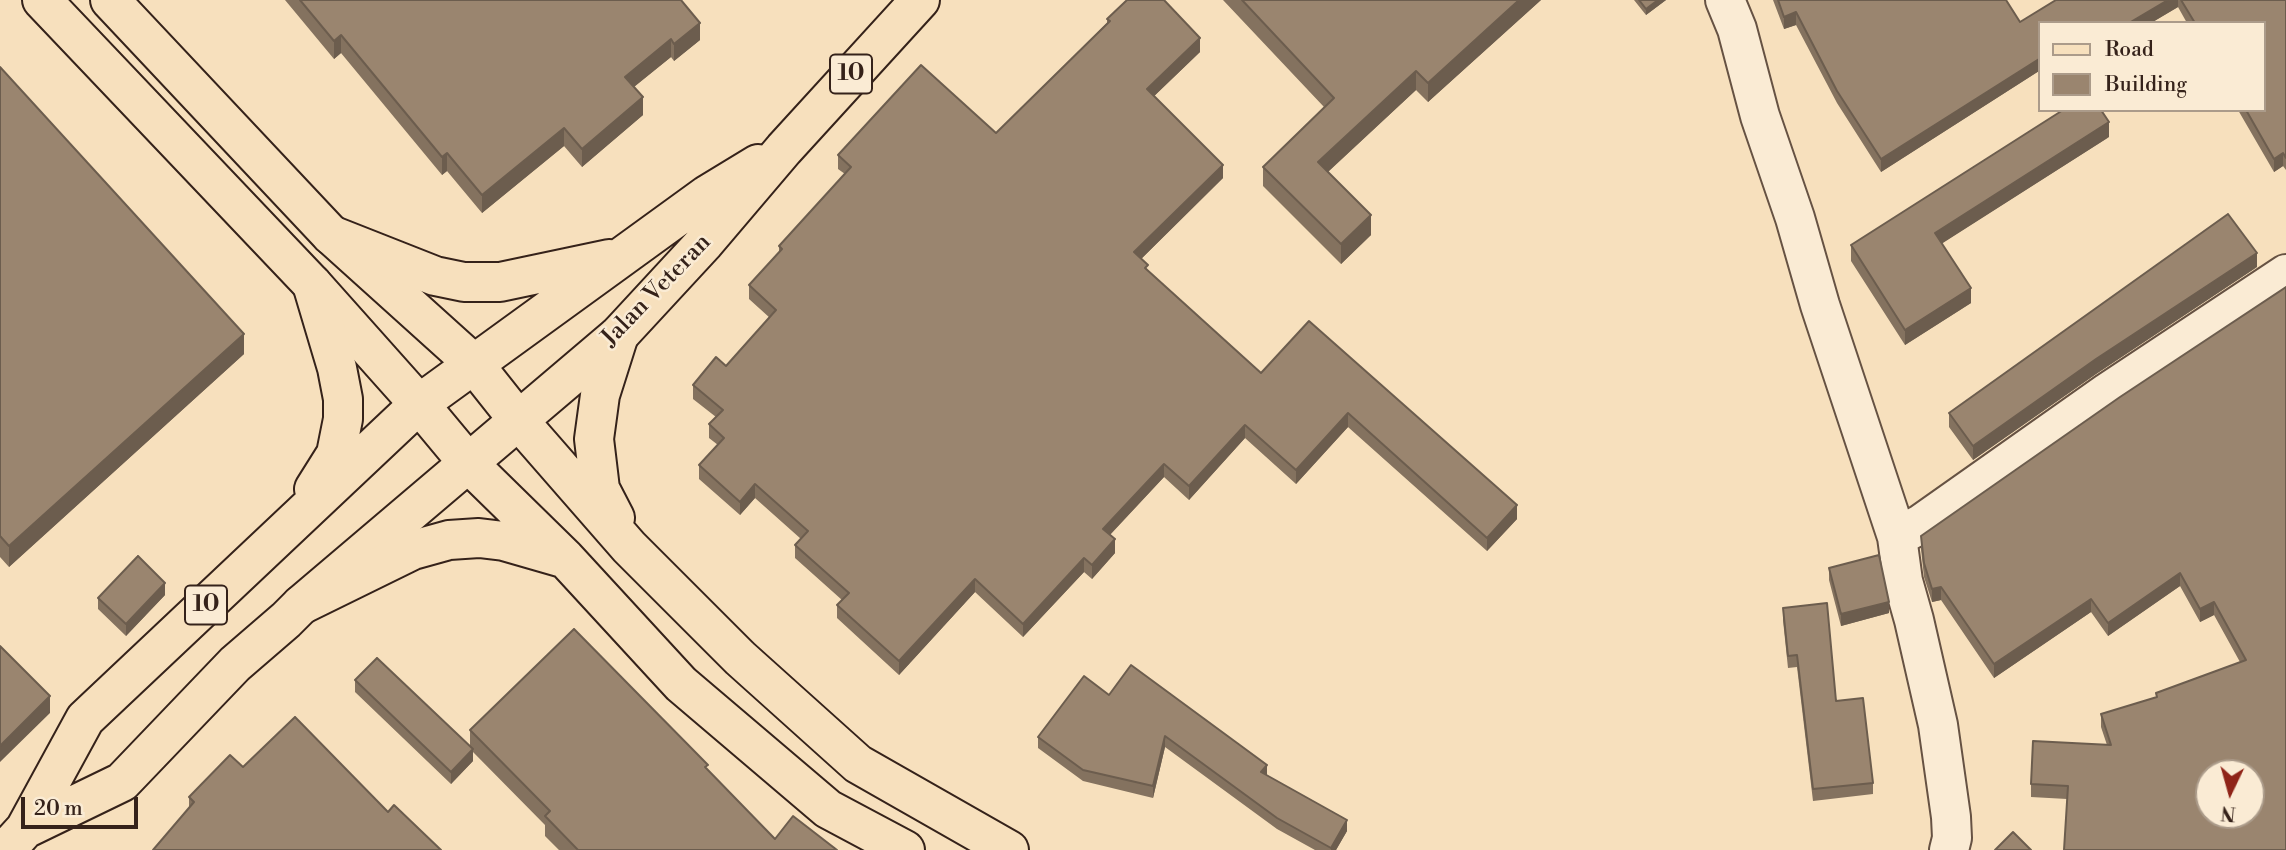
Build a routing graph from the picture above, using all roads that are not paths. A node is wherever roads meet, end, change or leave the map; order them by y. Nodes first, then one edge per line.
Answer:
1 (42, 0) edge
2 (110, 0) edge
3 (920, 0) edge
4 (1726, 0) edge
5 (784, 149) junction
6 (331, 235) junction
7 (625, 256) junction
8 (2286, 275) edge
9 (312, 284) junction
10 (619, 335) junction
11 (472, 363) junction
12 (419, 404) junction
13 (519, 421) junction
14 (469, 464) junction
15 (293, 524) junction
16 (1897, 537) junction
17 (629, 547) junction
18 (565, 558) junction
19 (301, 604) junction
20 (15, 839) edge
21 (905, 850) edge
22 (1009, 850) edge
23 (1949, 850) edge

1 - 9 main road
2 - 6 main road
3 - 5 main road, Jalan Veteran / 10
4 - 16 street
5 - 7 main road, Jalan Veteran / 10
5 - 10 main road, Jalan Veteran / 10
6 - 7 main road
6 - 11 main road
7 - 11 main road, Jalan Veteran / 10
8 - 16 street
9 - 12 main road
9 - 15 main road
10 - 13 main road, Jalan Veteran / 10
10 - 17 main road
11 - 12 main road, 10
11 - 13 main road
12 - 14 main road
12 - 15 main road, 10
13 - 14 main road, 10
13 - 17 main road
14 - 18 main road
14 - 19 main road, 10
15 - 20 main road, 10
16 - 23 street
17 - 22 main road
18 - 19 main road
18 - 21 main road
19 - 20 main road, 10

